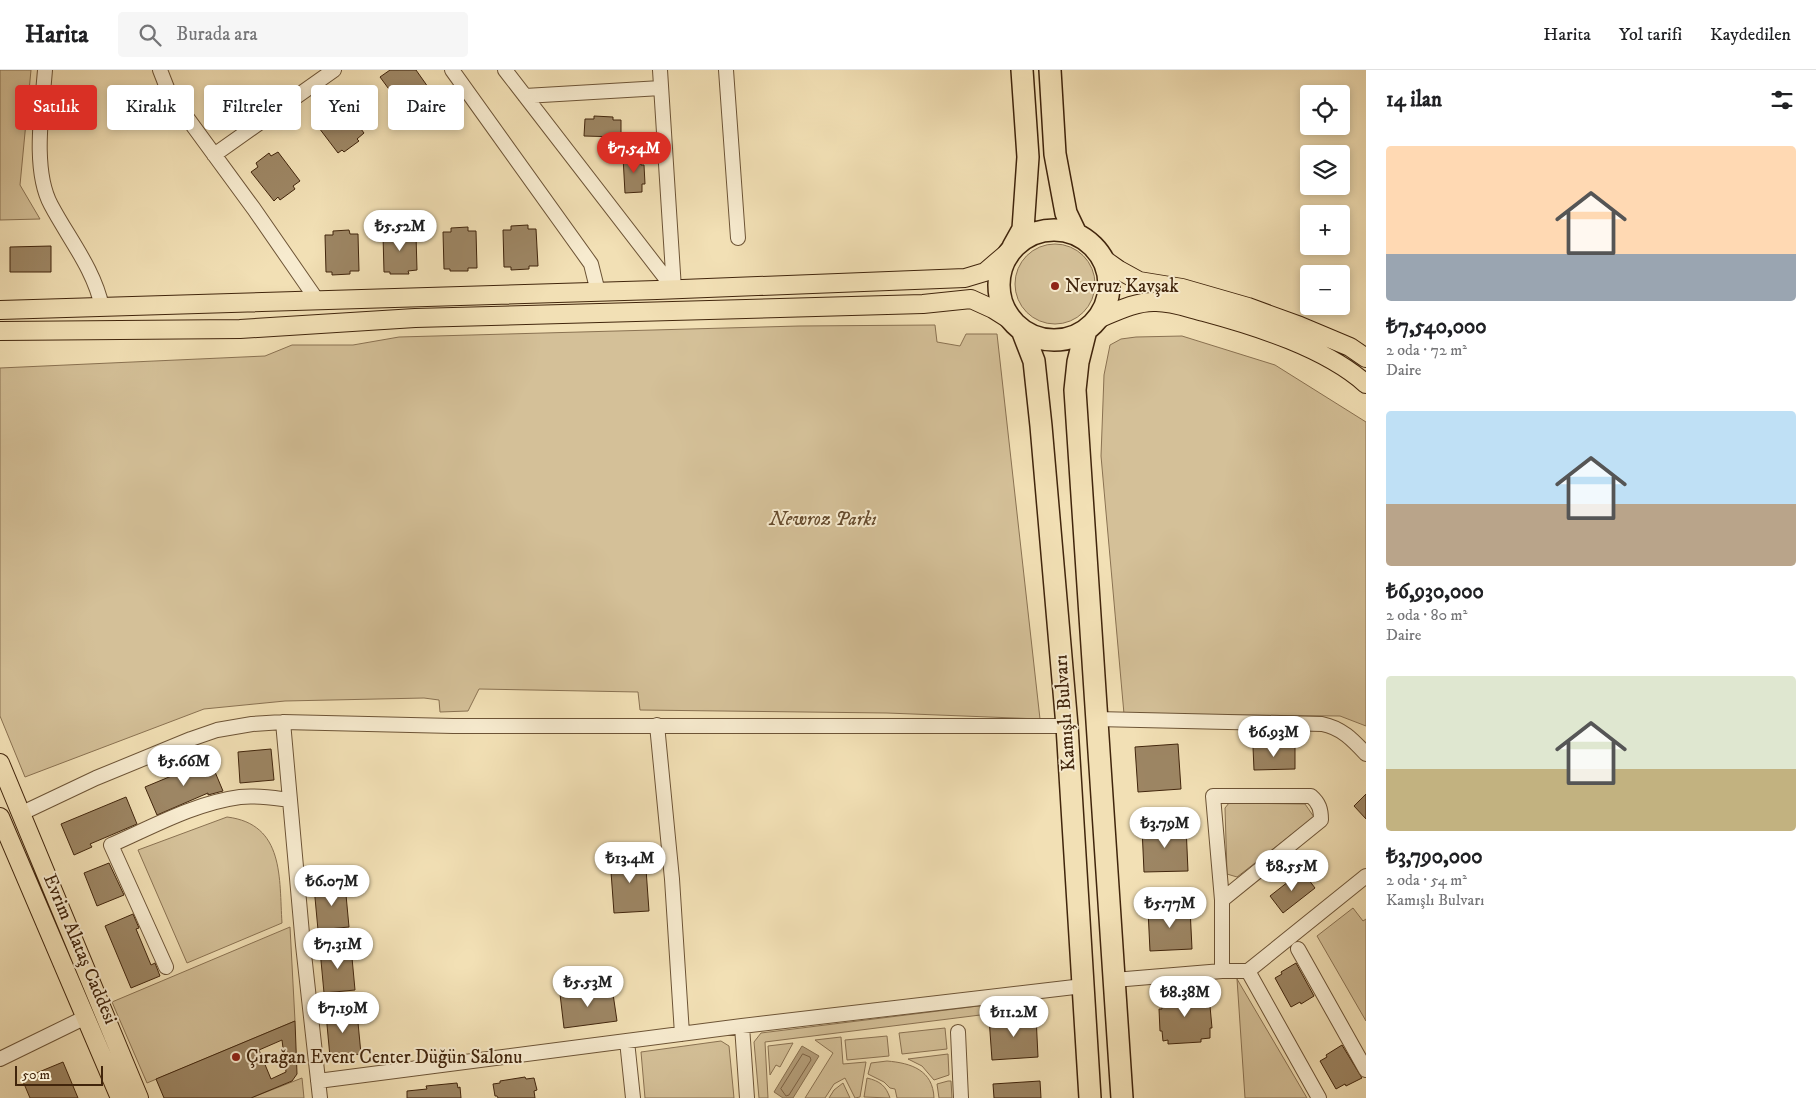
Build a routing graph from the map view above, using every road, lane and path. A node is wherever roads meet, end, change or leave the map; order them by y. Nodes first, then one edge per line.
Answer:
1 (45, 70) edge
2 (160, 70) edge
3 (334, 70) edge
4 (452, 70) edge
5 (505, 70) edge
6 (660, 70) edge
7 (726, 70) edge
8 (1022, 70) edge
9 (1050, 70) edge
10 (661, 88) junction
11 (525, 96) junction
12 (214, 154) junction
13 (1076, 234) junction
14 (738, 238) dead end
15 (1012, 249) junction
16 (1102, 258) junction
17 (674, 289) junction
18 (598, 292) junction
19 (317, 300) junction
20 (102, 307) junction
21 (0, 310) edge
22 (1092, 324) junction
23 (1017, 326) junction
24 (0, 331) edge
25 (1366, 358) edge
26 (1366, 384) edge
27 (1096, 719) junction
28 (283, 722) junction
29 (657, 725) junction
30 (1067, 726) junction
31 (1366, 754) edge
32 (0, 764) edge
33 (290, 800) junction
34 (20, 814) junction
35 (1, 823) edge
36 (1366, 876) edge
37 (1222, 900) junction
38 (1298, 949) dead end
39 (166, 968) dead end
40 (1222, 971) junction
41 (1248, 971) junction
42 (1114, 980) junction
43 (1083, 986) junction
44 (86, 1017) junction
45 (742, 1026) junction
46 (958, 1032) dead end
47 (682, 1034) junction
48 (627, 1041) junction
49 (0, 1059) edge
50 (1366, 1070) edge
51 (318, 1081) junction
52 (120, 1098) edge
53 (138, 1098) edge
54 (320, 1098) edge
55 (633, 1098) edge
56 (747, 1098) edge
57 (961, 1098) edge
58 (1090, 1098) edge
59 (1122, 1098) edge
60 (1319, 1098) edge

1 - 20 street
2 - 12 street
3 - 12 street
4 - 18 street
5 - 11 street
6 - 10 street
7 - 14 street
8 - 15 highway
9 - 13 highway
10 - 11 street
10 - 17 street
11 - 17 street
12 - 19 street
13 - 15 highway
13 - 16 highway
15 - 17 main road
15 - 23 highway
16 - 22 highway
16 - 25 main road
17 - 18 main road
18 - 19 main road
19 - 20 main road
20 - 21 main road
22 - 23 highway
22 - 26 main road
22 - 27 highway, Kamışlı Bulvarı
23 - 24 main road
23 - 30 highway, Kamışlı Bulvarı
27 - 31 street
27 - 42 highway, Kamışlı Bulvarı
28 - 29 street
28 - 33 street
28 - 34 street
29 - 30 street
29 - 47 street
30 - 43 highway, Kamışlı Bulvarı
32 - 34 main road
33 - 39 street
33 - 51 street
34 - 53 main road
35 - 44 main road, Evrim Alataş Caddesi
36 - 41 street
37 - 37 street
37 - 40 street
38 - 50 street
40 - 41 street
40 - 42 street
41 - 60 street
42 - 59 highway, Kamışlı Bulvarı
43 - 45 street
43 - 58 highway, Kamışlı Bulvarı
44 - 49 street
44 - 52 main road, Evrim Alataş Caddesi
45 - 47 street
45 - 56 street
46 - 57 street
47 - 48 street
48 - 51 street
48 - 55 street
51 - 54 street

